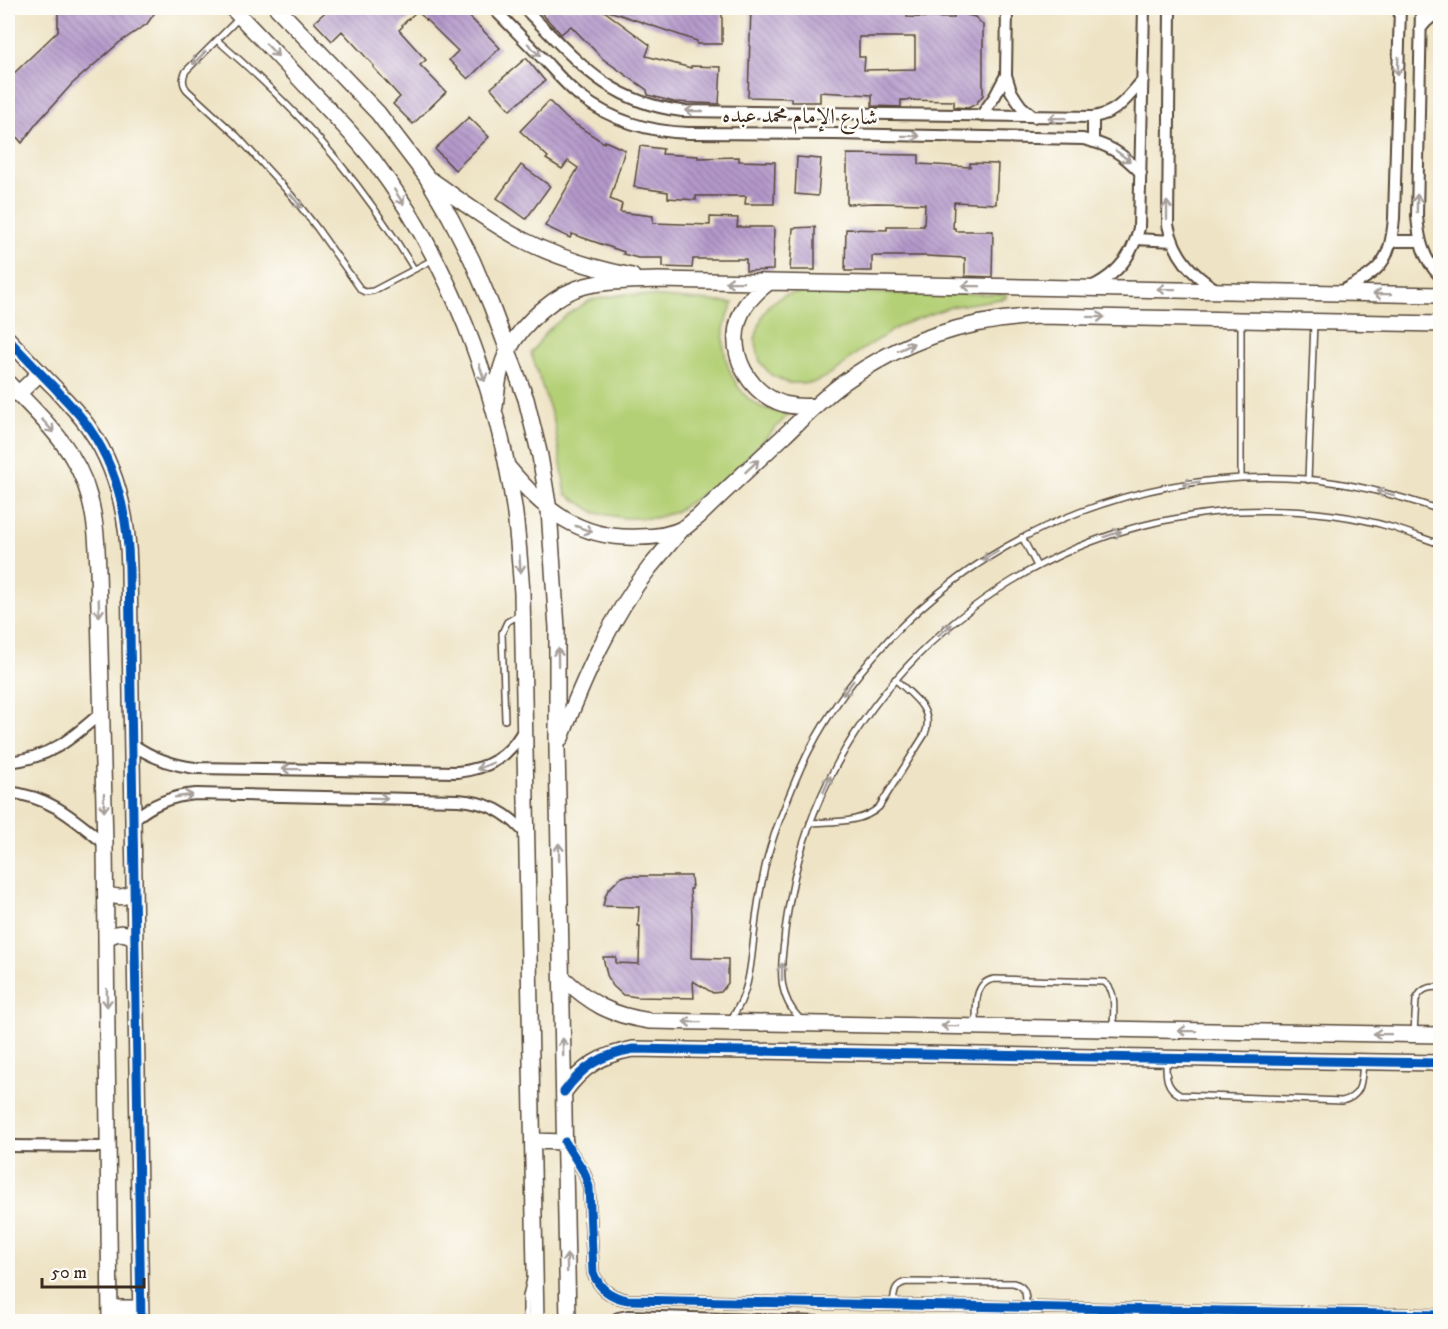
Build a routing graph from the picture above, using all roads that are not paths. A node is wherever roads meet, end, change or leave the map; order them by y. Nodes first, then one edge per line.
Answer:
1 (277, 8) edge
2 (493, 8) edge
3 (525, 8) edge
4 (1144, 8) edge
5 (1170, 8) edge
6 (1400, 8) edge
7 (1421, 8) edge
8 (1005, 10) edge
9 (1440, 10) edge
10 (236, 12) edge
11 (1420, 30) junction
12 (217, 40) junction
13 (1006, 75) junction
14 (1143, 80) junction
15 (981, 116) junction
16 (1034, 117) junction
17 (1093, 117) junction
18 (1093, 142) junction
19 (1141, 173) junction
20 (426, 176) junction
21 (1136, 239) junction
22 (1173, 241) junction
23 (1391, 241) junction
24 (1420, 241) junction
25 (435, 258) junction
26 (414, 269) junction
27 (1440, 276) edge
28 (658, 280) junction
29 (768, 283) junction
30 (1088, 288) junction
31 (1218, 290) junction
32 (1338, 293) junction
33 (1440, 295) edge
34 (1241, 320) junction
35 (1314, 322) junction
36 (1440, 324) edge
37 (9, 343) edge
38 (508, 350) junction
39 (40, 373) junction
40 (13, 388) edge
41 (816, 406) junction
42 (494, 410) junction
43 (507, 466) junction
44 (1241, 478) junction
45 (1308, 480) junction
46 (549, 510) junction
47 (1440, 510) edge
48 (684, 528) junction
49 (1022, 537) junction
50 (1440, 544) edge
51 (1037, 566) junction
52 (523, 613) junction
53 (895, 679) junction
54 (102, 712) junction
55 (505, 720) dead end
56 (526, 726) junction
57 (132, 744) junction
58 (557, 747) junction
59 (8, 762) edge
60 (8, 792) edge
61 (133, 820) junction
62 (810, 823) junction
63 (527, 835) junction
64 (105, 844) junction
65 (134, 893) junction
66 (106, 894) junction
67 (134, 938) junction
68 (106, 939) junction
69 (562, 977) junction
70 (1440, 987) edge
71 (728, 1022) junction
72 (804, 1023) junction
73 (976, 1027) junction
74 (1113, 1029) junction
75 (1274, 1032) junction
76 (1414, 1035) junction
77 (1440, 1035) edge
78 (1166, 1058) junction
79 (1274, 1060) junction
80 (1363, 1062) junction
81 (1440, 1063) edge
82 (564, 1092) junction
83 (533, 1142) junction
84 (564, 1142) junction
85 (8, 1146) edge
86 (108, 1147) junction
87 (535, 1270) junction
88 (628, 1300) junction
89 (893, 1305) junction
90 (1026, 1307) junction
91 (1087, 1308) junction
92 (110, 1315) edge
93 (1440, 1315) edge
94 (143, 1316) edge
95 (628, 1316) junction
96 (1385, 1318) edge
97 (731, 1320) edge
98 (790, 1321) edge
99 (526, 1322) edge
100 (536, 1322) edge
101 (568, 1322) edge
102 (612, 1322) edge
103 (821, 1322) edge
104 (1087, 1322) edge

1 - 20 main road
2 -> 18 street, شارع الإمام محمد عبده
15 -> 3 street, شارع الإمام محمد عبده
4 - 14 street
22 -> 5 street
6 -> 23 street
7 - 11 street
8 - 13 street
9 - 11 street
10 - 12 lane
10 -> 25 main road
24 -> 11 street
12 - 26 lane
12 -> 26 lane
13 - 15 street
13 - 16 street
14 - 17 street, شارع الإمام محمد عبده
14 - 19 street
15 - 16 street, شارع الإمام محمد عبده
17 -> 16 street, شارع الإمام محمد عبده
17 - 18 street
18 -> 19 street, شارع الإمام محمد عبده
19 - 21 street
20 - 28 main road
20 - 38 main road
21 - 22 street
21 - 30 street
22 - 31 street
23 - 24 street
23 - 32 street
24 - 27 street
25 - 26 lane
25 -> 42 main road
29 -> 28 main road
28 - 38 main road
30 -> 29 main road
29 - 41 main road
31 -> 30 main road
31 - 32 main road
33 -> 32 main road
34 - 35 main road
41 -> 34 main road
34 - 44 lane
35 - 36 main road
35 - 45 lane
37 - 39 main road
38 - 42 main road
38 - 46 main road
39 - 40 main road
39 - 57 main road
40 -> 54 main road
48 -> 41 main road
42 - 43 main road
43 - 46 main road
43 -> 52 main road
44 - 45 lane
44 -> 49 lane
47 -> 45 lane
46 -> 48 main road
58 -> 46 main road
48 - 58 main road
49 - 51 lane
49 -> 71 lane
51 -> 50 lane
53 -> 51 lane
52 - 55 lane
52 - 56 main road
62 -> 53 lane
53 - 62 lane
54 - 59 street
54 -> 64 main road
56 -> 57 street
56 - 63 main road
57 - 61 main road
69 -> 58 main road
60 - 64 street
61 -> 63 street
61 - 65 main road
72 -> 62 lane
63 - 83 main road
64 - 66 main road
65 - 66 main road
65 - 67 main road
66 - 68 main road
67 - 68 main road
67 - 94 main road
68 -> 86 main road
71 -> 69 main road
82 -> 69 main road
70 - 76 lane
71 - 72 main road
73 -> 72 main road
73 - 74 main road
73 - 74 lane
75 -> 74 main road
76 -> 75 main road
75 - 79 main road
76 - 77 main road
78 - 79 main road
78 - 80 lane
78 - 82 main road
79 - 80 main road
80 - 81 main road
82 - 84 main road
83 - 84 main road
83 - 87 main road
84 - 88 street
101 -> 84 main road
85 - 86 street
86 - 92 main road
87 - 99 lane
87 - 100 main road
88 - 89 street
88 - 95 street
89 - 90 street
89 - 90 lane
90 - 91 street
91 - 96 street
91 - 104 street
92 - 94 main road
93 - 96 street
95 - 97 street
95 - 102 street
97 - 98 street
98 - 103 street

